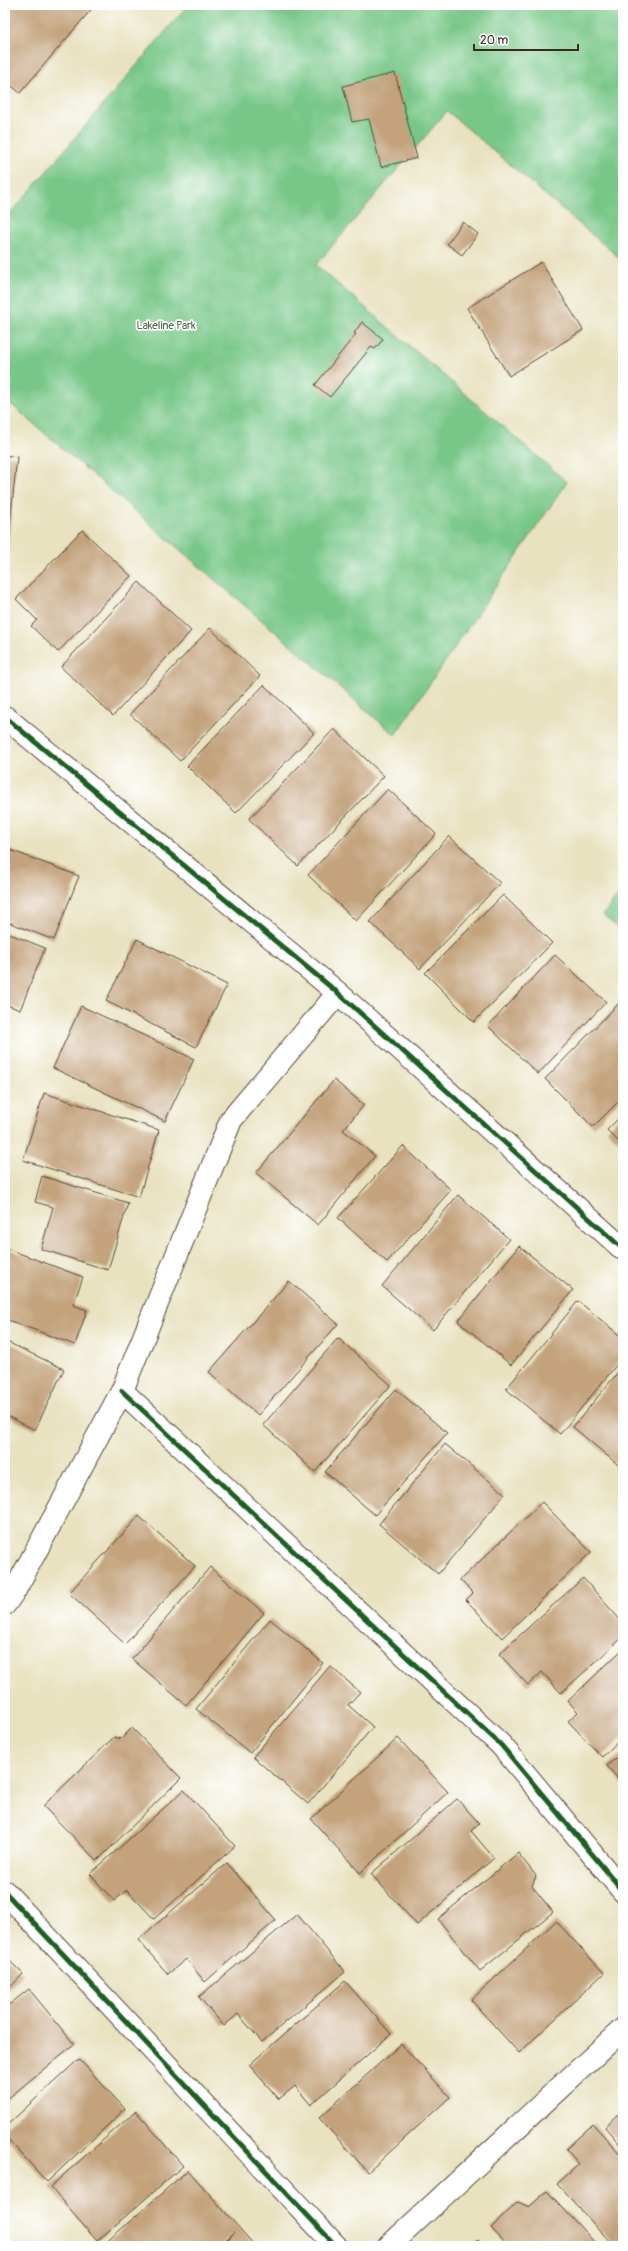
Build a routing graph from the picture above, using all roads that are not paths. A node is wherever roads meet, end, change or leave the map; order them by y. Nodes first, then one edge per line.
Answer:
1 (5, 717) edge
2 (338, 993) junction
3 (623, 1249) edge
4 (122, 1391) junction
5 (5, 1604) edge
6 (623, 1891) edge
7 (5, 1892) edge
8 (623, 2029) edge
9 (336, 2246) edge
10 (389, 2246) edge

1 - 2 street
2 - 3 street
2 - 4 street
4 - 5 street
4 - 6 street
7 - 9 street
8 - 10 street

